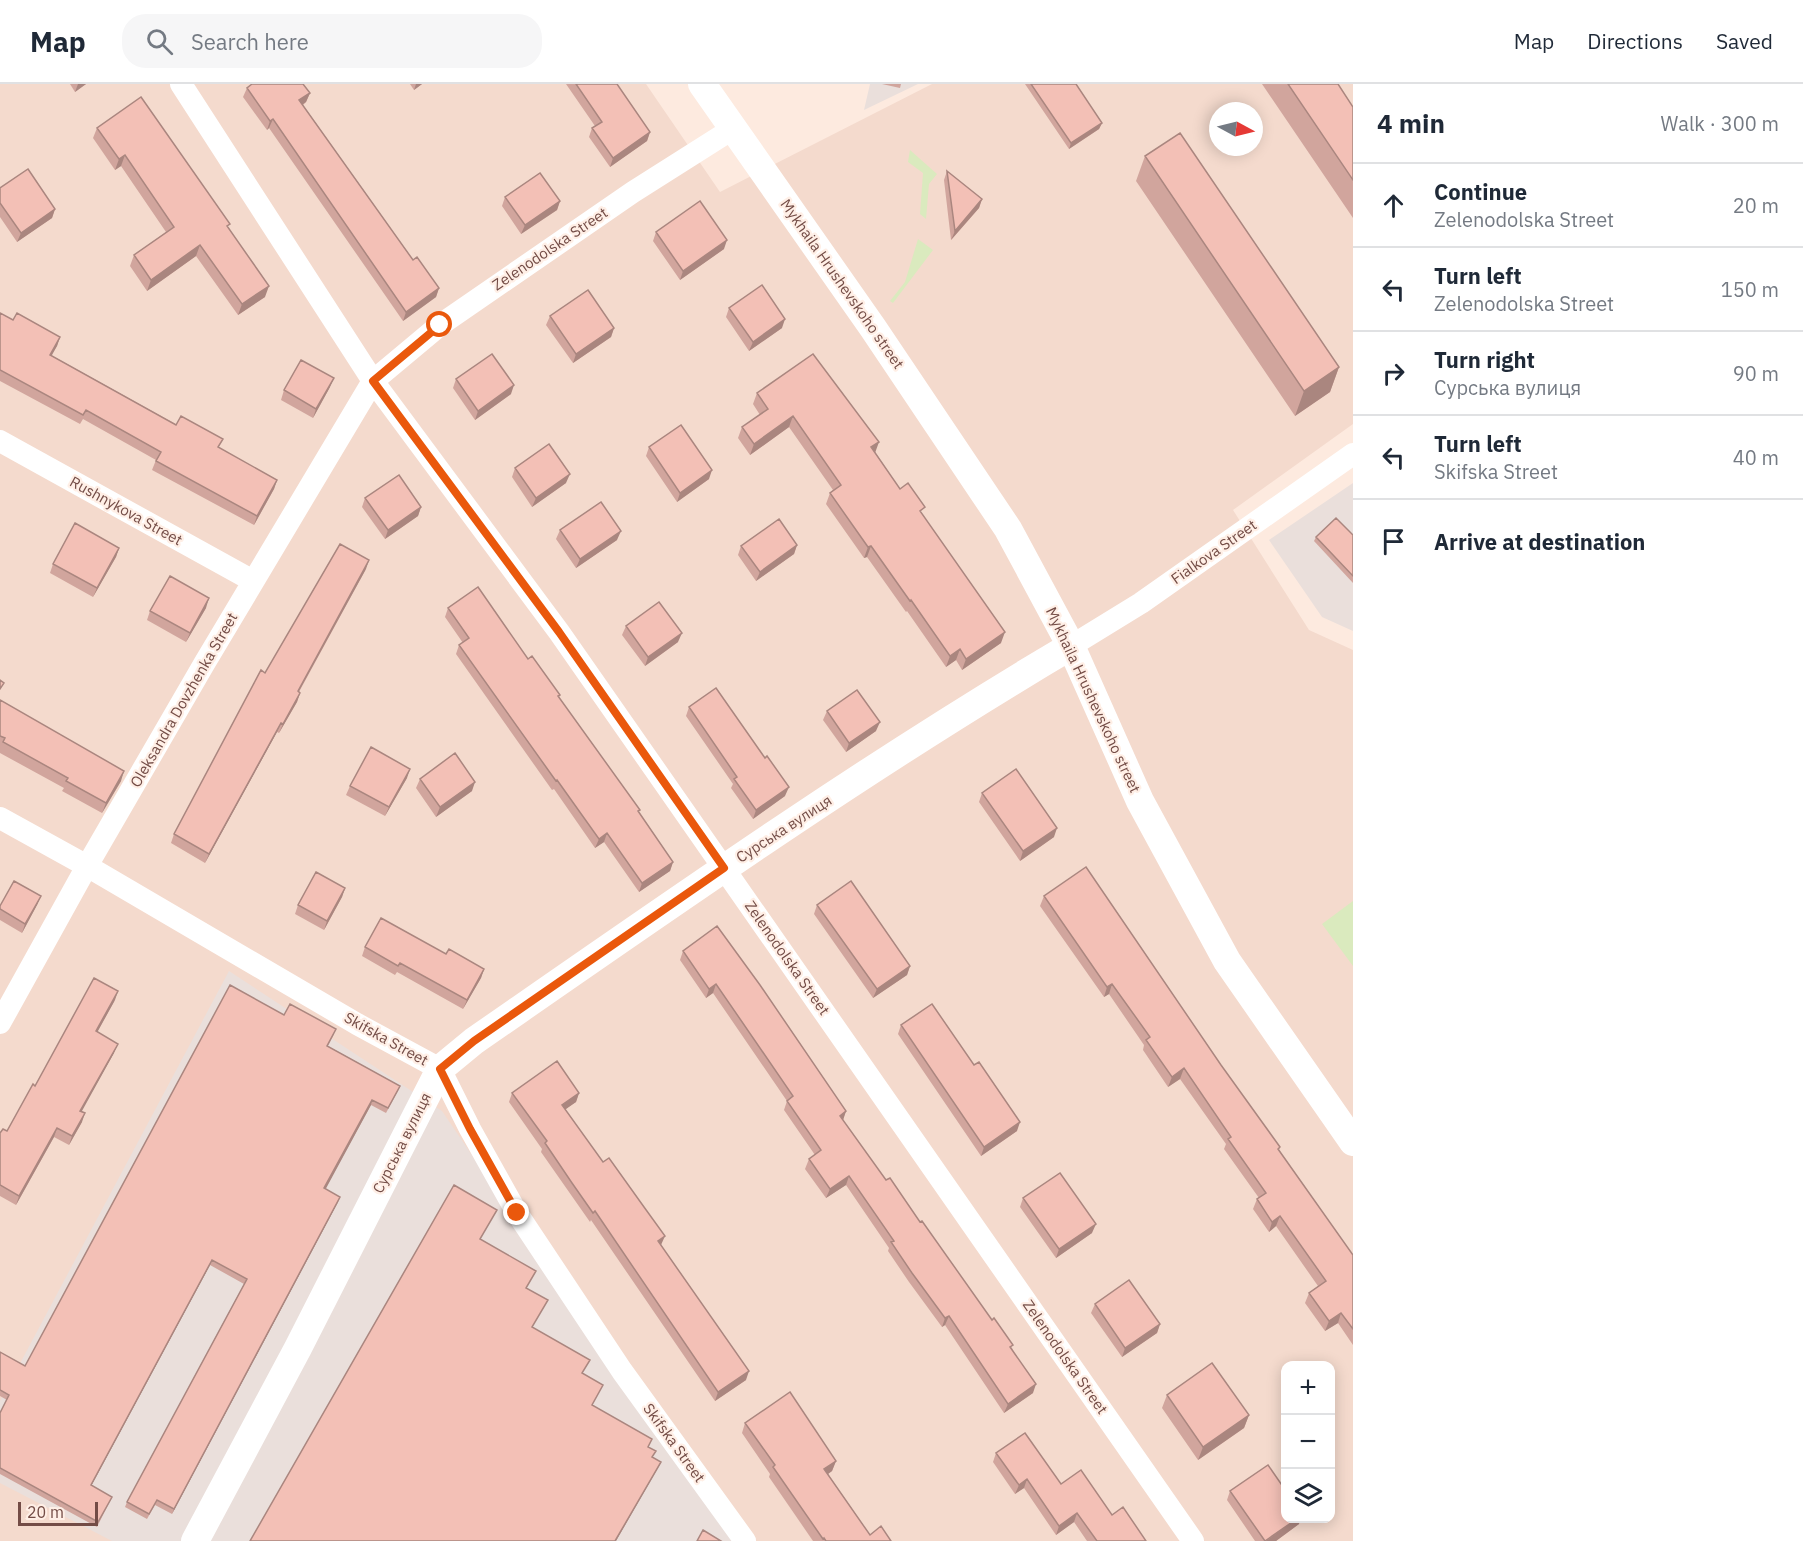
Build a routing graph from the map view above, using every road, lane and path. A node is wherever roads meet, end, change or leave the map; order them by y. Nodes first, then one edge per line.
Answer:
1 (181, 84) edge
2 (702, 84) edge
3 (734, 128) junction
4 (373, 381) junction
5 (0, 441) edge
6 (1353, 454) edge
7 (253, 581) junction
8 (1071, 646) junction
9 (0, 818) edge
10 (87, 866) junction
11 (724, 868) junction
12 (0, 1023) edge
13 (440, 1069) junction
14 (1353, 1142) edge
15 (195, 1541) edge
16 (745, 1541) edge
17 (1193, 1541) edge

1 - 4 street, Zelenodolska Street
2 - 3 street, Mykhaila Hrushevskoho street
3 - 4 street, Zelenodolska Street
3 - 8 street, Mykhaila Hrushevskoho street
4 - 7 street, Oleksandra Dovzhenka Street
4 - 11 street, Zelenodolska Street
5 - 7 street, Rushnykova Street
6 - 8 street, Fialkova Street
7 - 10 street, Oleksandra Dovzhenka Street
8 - 11 street, Сурська вулиця
8 - 14 street, Mykhaila Hrushevskoho street
9 - 10 street, Skifska Street
10 - 12 street, Oleksandra Dovzhenka Street
10 - 13 street, Skifska Street
11 - 13 street, Сурська вулиця
11 - 17 street, Zelenodolska Street
13 - 15 street, Сурська вулиця
13 - 16 street, Skifska Street

